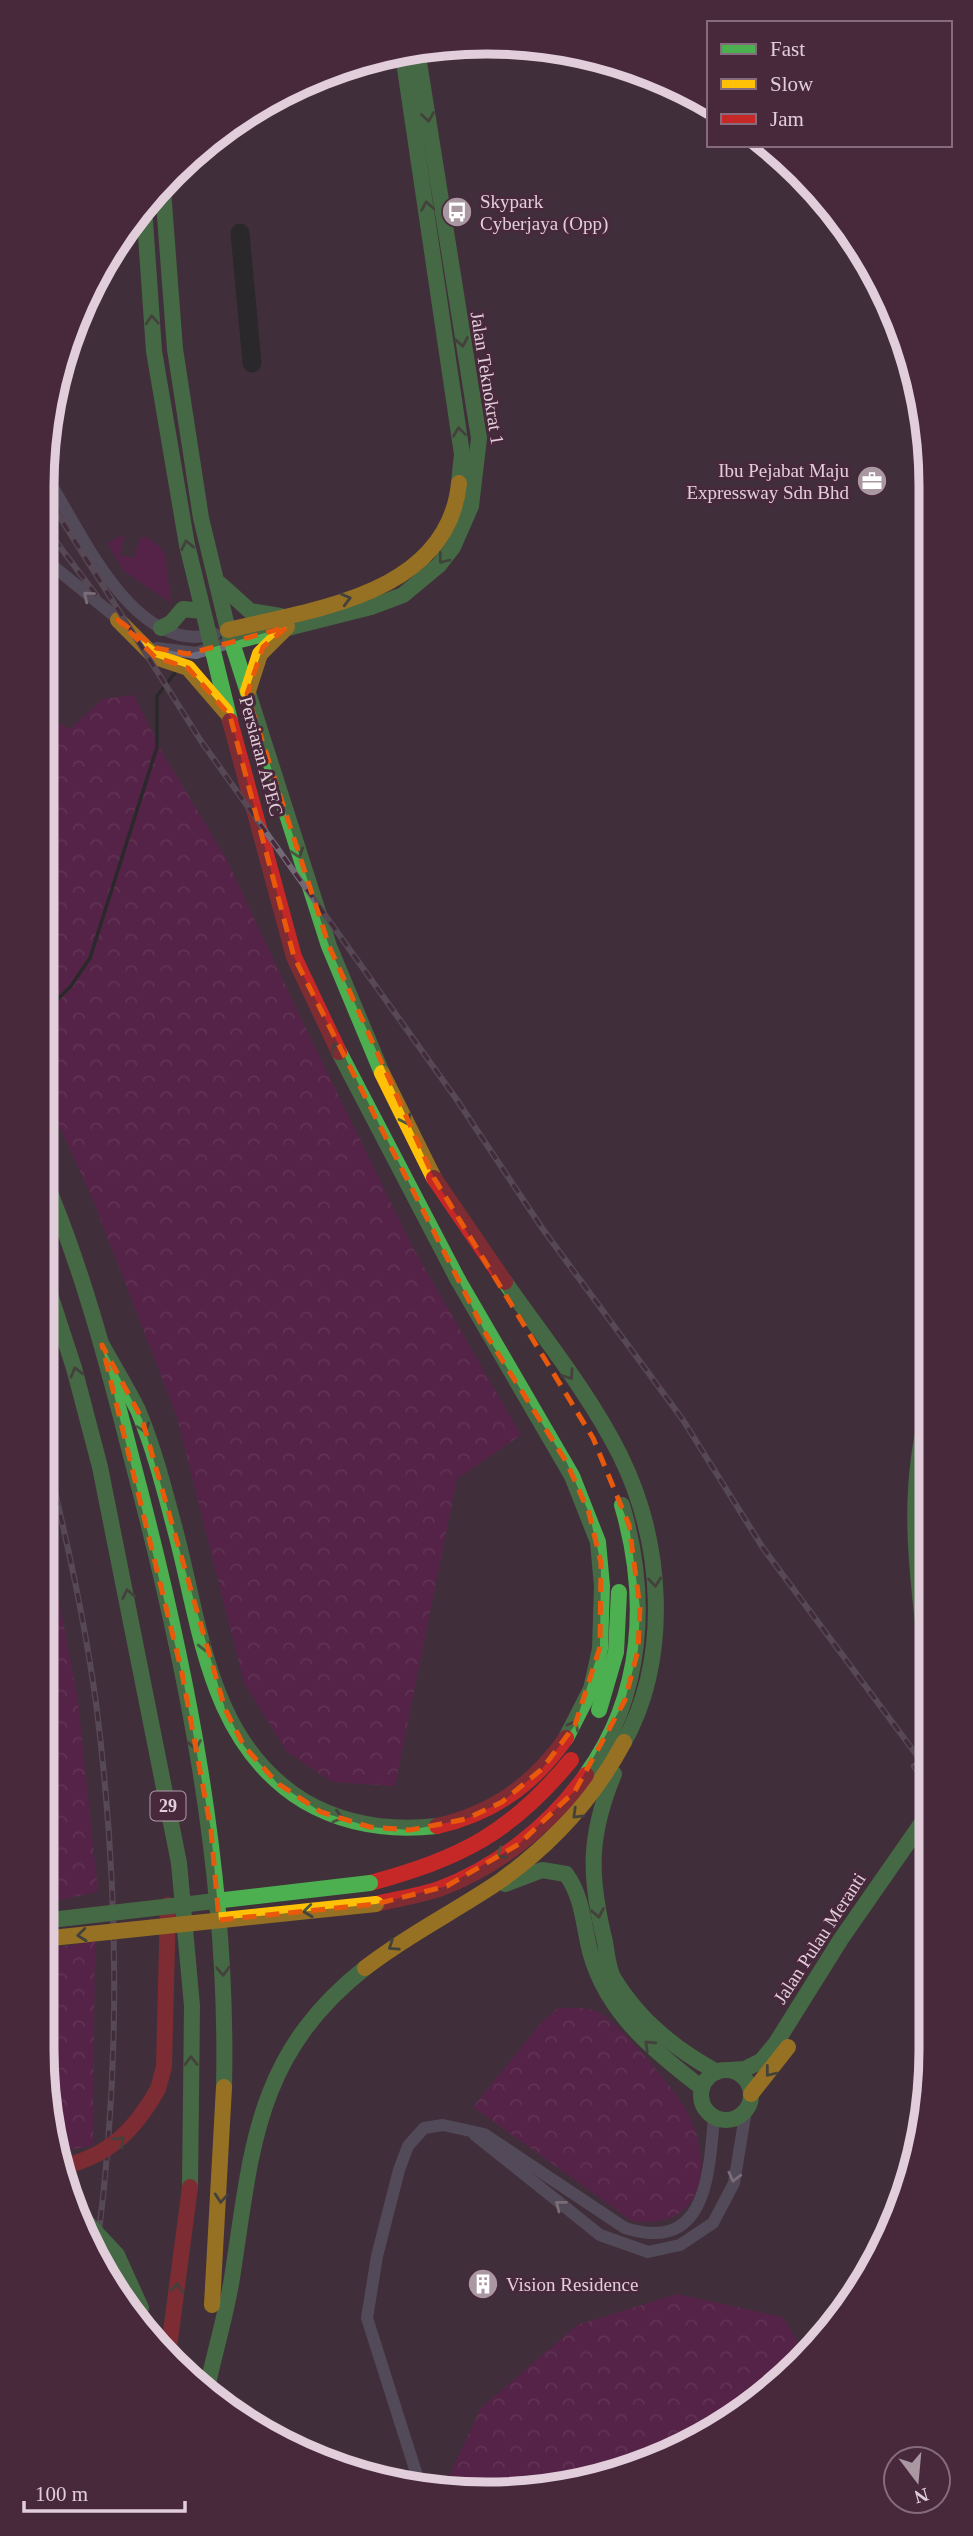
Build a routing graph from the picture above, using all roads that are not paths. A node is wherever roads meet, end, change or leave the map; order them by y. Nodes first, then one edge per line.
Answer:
1 (419, 60) edge
2 (404, 63) edge
3 (164, 199) edge
4 (145, 222) edge
5 (54, 489) edge
6 (54, 567) edge
7 (218, 582) junction
8 (202, 611) junction
9 (118, 620) junction
10 (284, 622) junction
11 (161, 628) junction
12 (230, 636) junction
13 (210, 642) junction
14 (247, 694) junction
15 (230, 716) junction
16 (434, 1178) junction
17 (54, 1208) edge
18 (458, 1280) junction
19 (54, 1303) edge
20 (102, 1345) junction
21 (919, 1453) edge
22 (589, 1472) dead end
23 (608, 1520) dead end
24 (919, 1570) edge
25 (144, 1683) junction
26 (633, 1731) junction
27 (919, 1827) edge
28 (919, 1848) edge
29 (458, 1905) junction
30 (54, 1920) edge
31 (54, 1938) edge
32 (723, 2071) junction
33 (702, 2088) junction
34 (751, 2094) junction
35 (746, 2110) junction
36 (714, 2117) junction
37 (472, 2132) junction
38 (70, 2164) edge
39 (93, 2227) edge
40 (139, 2306) edge
41 (170, 2343) edge
42 (208, 2379) edge
43 (209, 2380) edge
44 (417, 2476) edge

1 -> 10 main road, Jalan Teknokrat 1
10 -> 2 main road, Jalan Teknokrat 1
3 - 7 main road, Persiaran APEC
8 -> 4 main road, Persiaran APEC
5 - 11 street
9 -> 6 street
7 - 10 main road
7 - 12 main road, Persiaran APEC
8 - 11 main road
8 - 13 main road, Persiaran APEC
9 - 13 street
9 - 15 main road
10 - 12 main road, Jalan Teknokrat 1
10 - 14 main road
11 - 13 street
12 - 13 street
12 - 14 main road, Persiaran APEC
13 - 15 main road, Persiaran APEC
14 -> 16 main road, Persiaran APEC
18 -> 15 main road, Persiaran APEC
16 -> 26 main road
16 -> 31 main road, bridge
17 - 20 main road, 29
20 -> 18 main road
18 - 22 main road
25 -> 19 main road, 29
20 -> 42 main road, 29
21 - 24 main road
23 - 30 main road, bridge
38 -> 25 main road, bridge
41 -> 25 main road, 29
26 -> 29 main road
26 -> 32 main road
27 - 32 main road, Jalan Pulau Meranti
28 -> 34 main road, Jalan Pulau Meranti
33 -> 29 main road
29 -> 43 main road
32 - 33 main road
32 - 34 main road
33 - 36 main road
34 - 35 main road
35 - 36 main road
35 -> 37 street
36 - 37 street
37 - 44 street
39 - 40 main road, bridge

